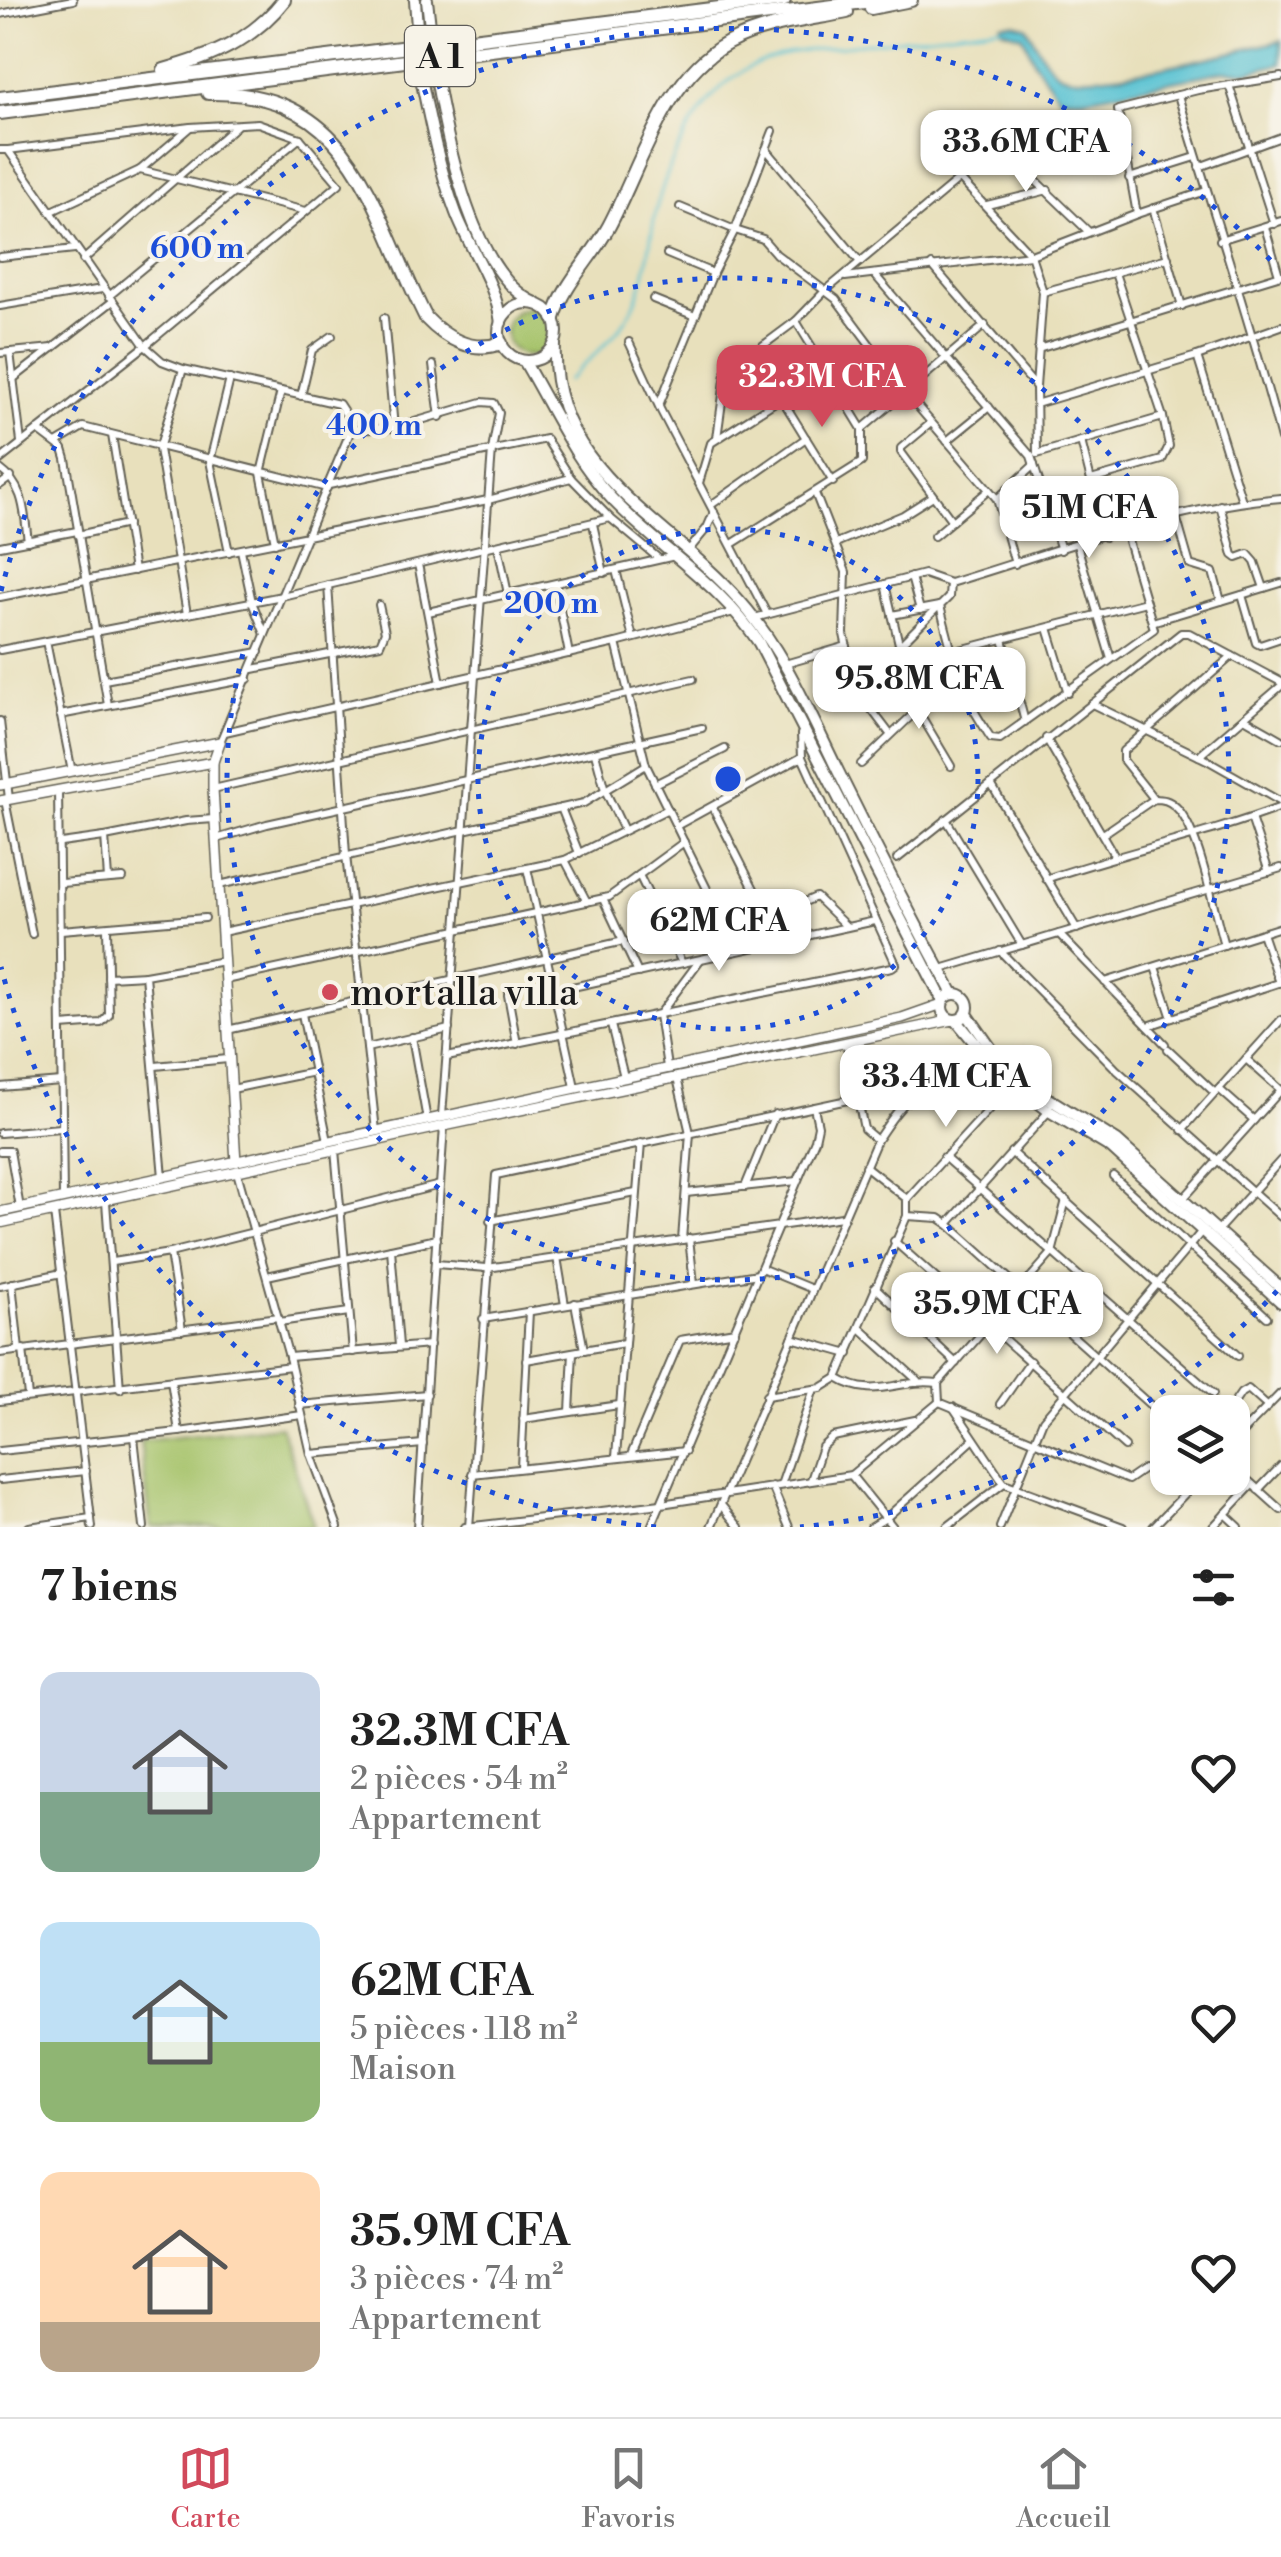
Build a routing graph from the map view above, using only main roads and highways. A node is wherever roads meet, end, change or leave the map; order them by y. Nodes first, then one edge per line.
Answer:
1 (284, 0) edge
2 (415, 0) edge
3 (427, 0) edge
4 (784, 0) edge
5 (880, 0) edge
6 (911, 0) edge
7 (424, 26) junction
8 (108, 84) junction
9 (136, 95) junction
10 (0, 98) edge
11 (0, 112) edge
12 (536, 303) junction
13 (554, 318) junction
14 (501, 323) junction
15 (501, 343) junction
16 (555, 345) junction
17 (524, 361) junction
18 (681, 554) junction
19 (946, 1000) junction
20 (959, 1018) junction
21 (1281, 1288) edge
22 (1281, 1302) edge

1 - 8 highway
2 - 7 main road
3 - 7 main road
4 - 8 highway, A 1
5 - 9 highway, A 1
6 - 13 highway
7 - 12 main road, bridge
7 - 14 main road, bridge
8 - 10 highway, A 1
9 - 11 highway, A 1
9 - 15 highway
12 - 13 main road
12 - 14 main road
13 - 16 main road
14 - 15 main road
15 - 17 main road
16 - 17 main road
16 - 18 main road
17 - 18 main road
18 - 19 main road
18 - 19 main road
19 - 20 main road
19 - 20 main road
20 - 21 main road
20 - 22 main road

